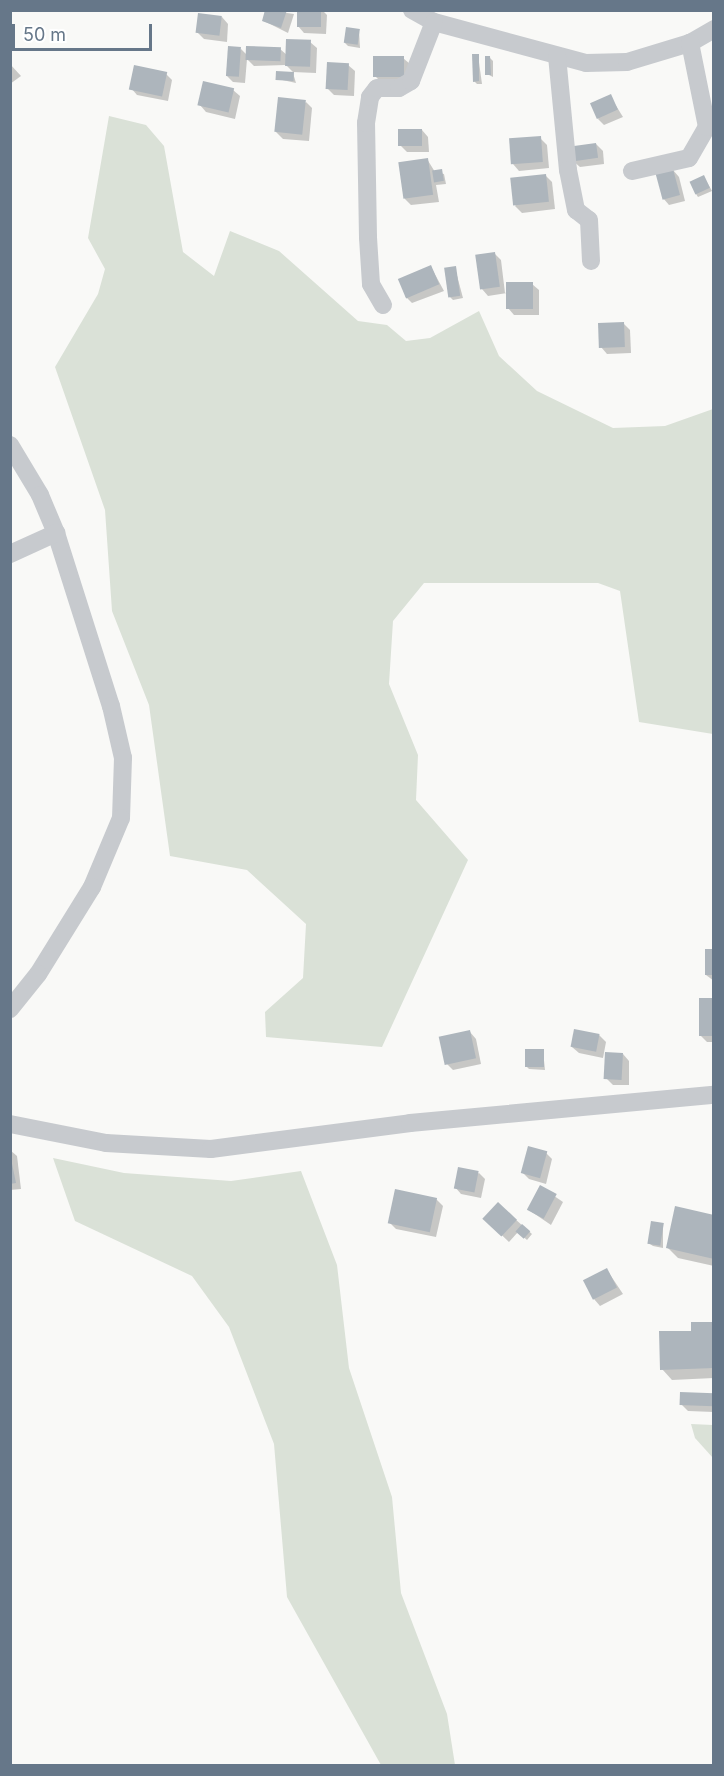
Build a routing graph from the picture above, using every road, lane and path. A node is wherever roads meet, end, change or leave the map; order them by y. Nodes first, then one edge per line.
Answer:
1 (412, 10) edge
2 (434, 22) junction
3 (714, 29) edge
4 (690, 43) junction
5 (557, 56) junction
6 (632, 171) dead end
7 (591, 261) dead end
8 (383, 306) dead end
9 (10, 445) edge
10 (56, 533) junction
11 (10, 554) edge
12 (10, 1009) edge
13 (714, 1095) edge
14 (10, 1124) edge

1 - 2 street
2 - 5 street
2 - 8 street
3 - 4 street
4 - 5 street
4 - 6 street
5 - 7 street
9 - 10 street
10 - 11 street
10 - 12 street
13 - 14 street

